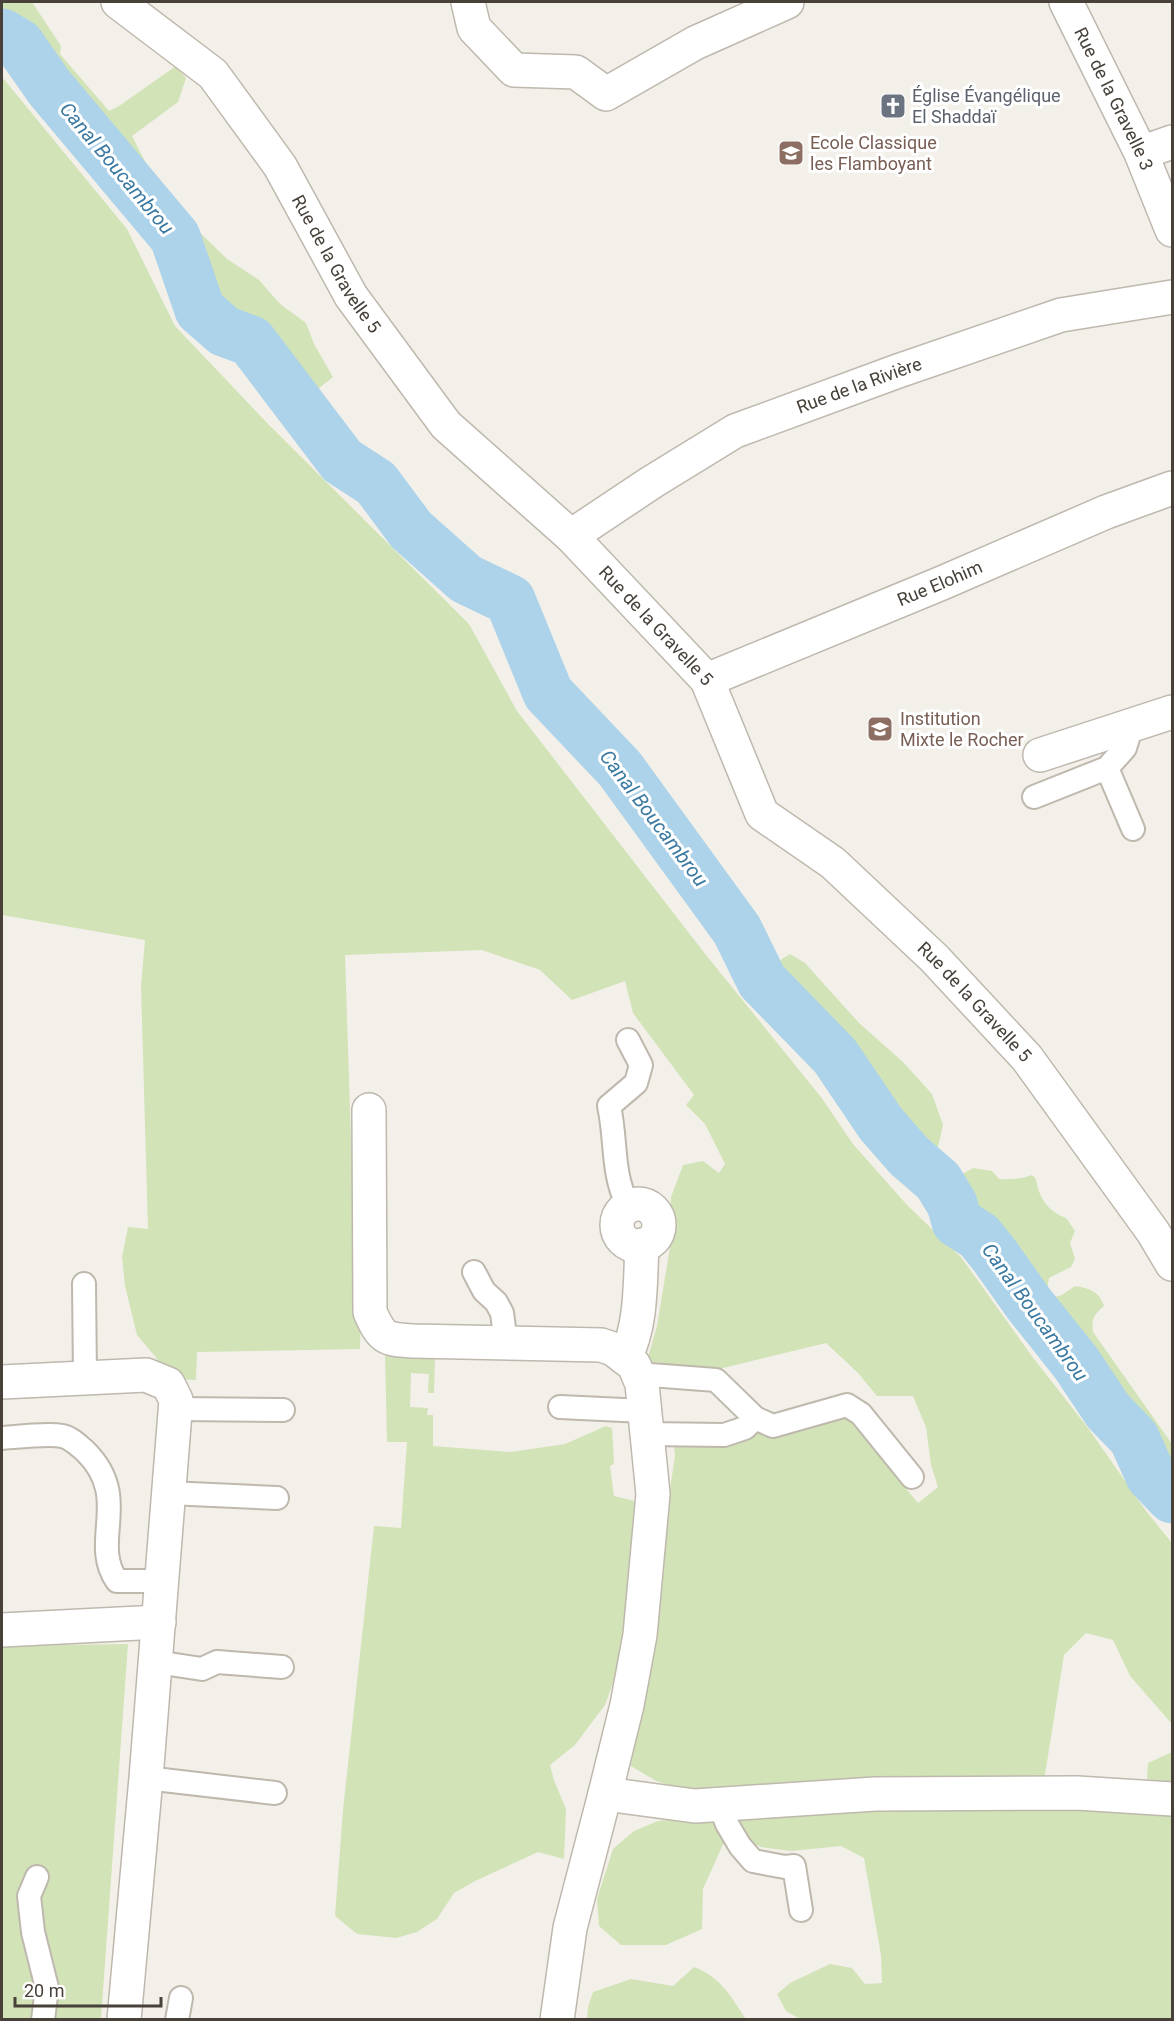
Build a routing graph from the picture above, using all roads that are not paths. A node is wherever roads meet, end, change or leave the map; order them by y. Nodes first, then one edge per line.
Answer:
1 (118, 2) edge
2 (468, 2) edge
3 (787, 2) edge
4 (1066, 2) edge
5 (1173, 142) edge
6 (1141, 153) junction
7 (1173, 230) edge
8 (1173, 297) edge
9 (1173, 488) edge
10 (571, 536) junction
11 (706, 680) junction
12 (1173, 712) edge
13 (1132, 725) junction
14 (1040, 755) dead end
15 (1107, 768) junction
16 (1034, 797) dead end
17 (1133, 829) dead end
18 (628, 1040) dead end
19 (369, 1110) dead end
20 (628, 1206) joint
21 (1163, 1226) edge
22 (1173, 1264) edge
23 (474, 1272) dead end
24 (84, 1284) dead end
25 (506, 1343) junction
26 (631, 1366) junction
27 (85, 1377) junction
28 (2, 1382) edge
29 (560, 1407) dead end
30 (176, 1409) junction
31 (283, 1410) dead end
32 (755, 1418) junction
33 (645, 1423) junction
34 (2, 1438) edge
35 (912, 1477) dead end
36 (169, 1493) junction
37 (277, 1498) dead end
38 (162, 1581) junction
39 (159, 1622) junction
40 (2, 1630) edge
41 (156, 1662) junction
42 (282, 1666) dead end
43 (146, 1778) junction
44 (275, 1793) dead end
45 (606, 1794) junction
46 (1173, 1799) edge
47 (719, 1804) junction
48 (38, 1877) dead end
49 (801, 1910) dead end
50 (43, 2019) edge
51 (124, 2019) edge
52 (557, 2019) edge

1 - 10 street, Rue de la Gravelle 5
2 - 3 street
4 - 6 street, Rue de la Gravelle 3
5 - 6 street
6 - 7 street, Rue de la Gravelle 3
8 - 10 street, Rue de la Rivière
9 - 11 street, Rue Elohim
10 - 11 street, Rue de la Gravelle 5
11 - 21 street, Rue de la Gravelle 5
12 - 13 street
13 - 14 street
13 - 15 lane
15 - 16 lane
15 - 17 lane
18 - 20 lane
19 - 25 street
20 - 26 street
21 - 22 street, Rue de la Gravelle 5
23 - 25 lane
24 - 27 lane
25 - 26 street
26 - 32 lane
26 - 33 street
27 - 28 street
27 - 30 street
29 - 33 lane
30 - 31 lane
30 - 36 street
32 - 33 lane
32 - 35 lane
33 - 45 street
34 - 38 lane
36 - 37 lane
36 - 38 street
38 - 39 street
39 - 40 street
39 - 41 street
41 - 42 lane
41 - 43 street
43 - 44 lane
43 - 51 street
45 - 47 street
45 - 52 street
46 - 47 street
47 - 49 lane
48 - 50 lane

